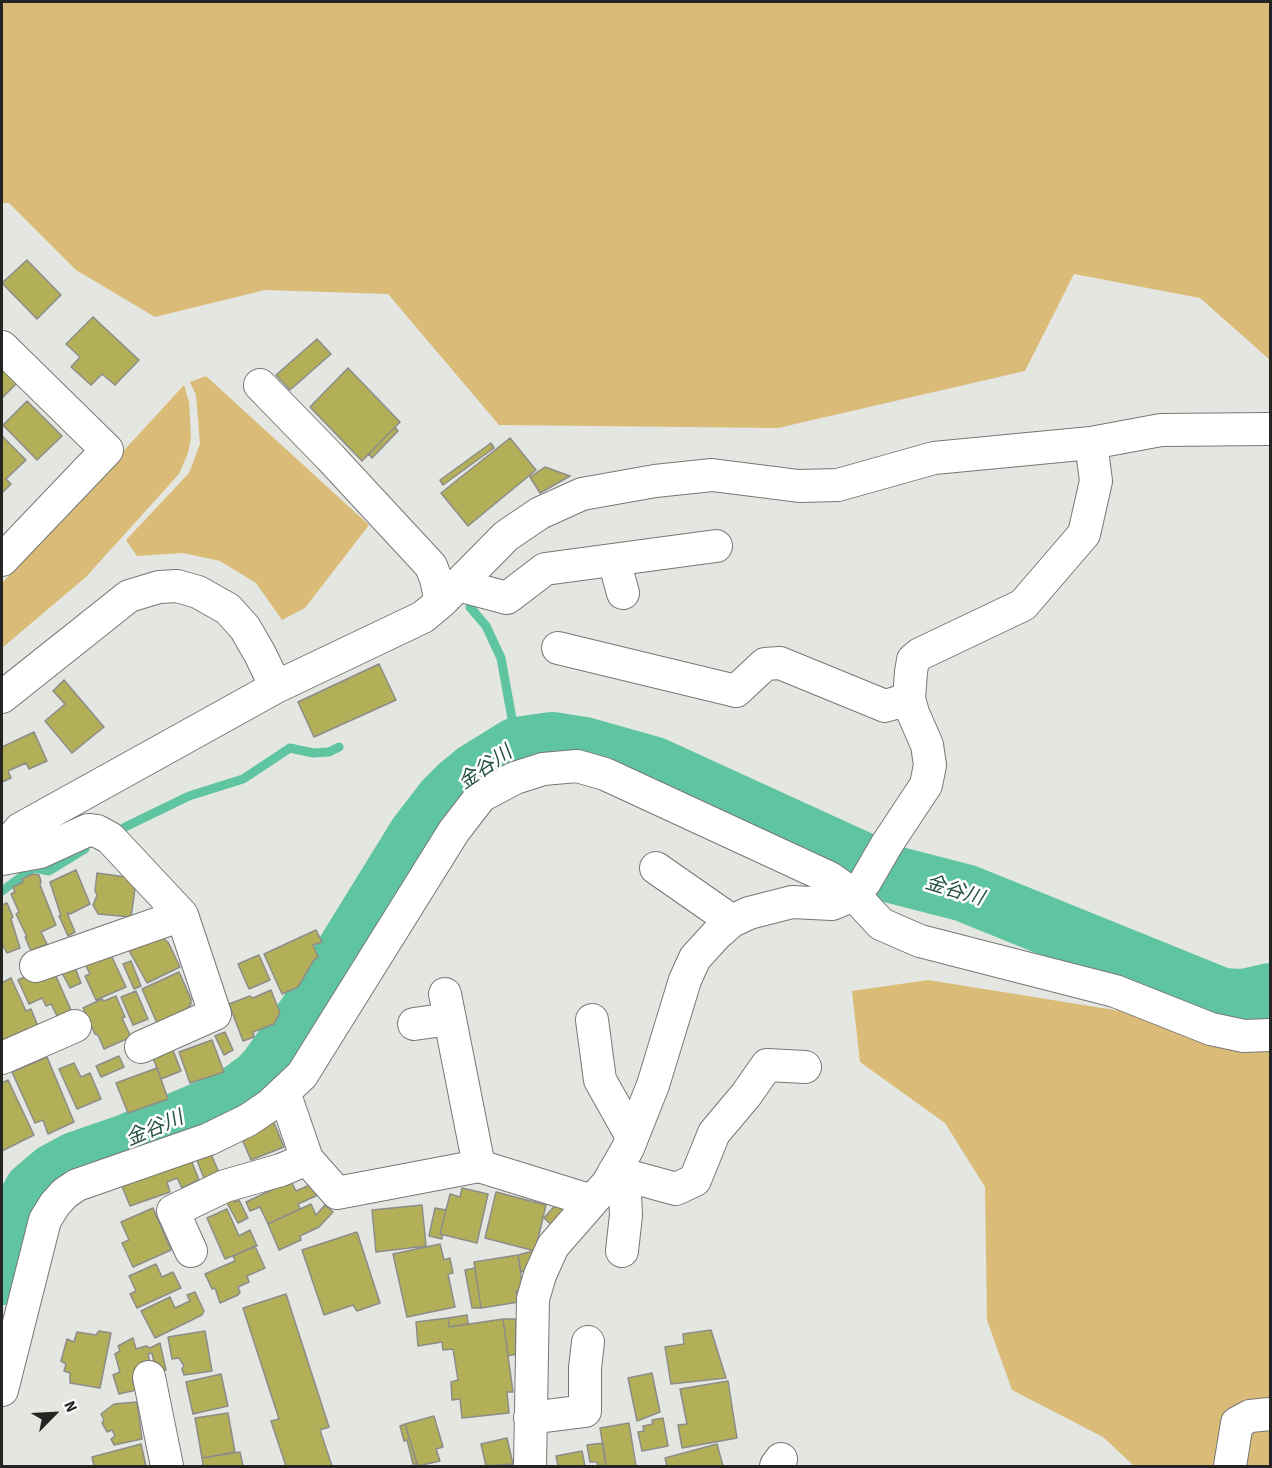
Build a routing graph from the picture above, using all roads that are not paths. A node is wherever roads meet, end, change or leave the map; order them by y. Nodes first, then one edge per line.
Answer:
1 (2, 346) edge
2 (260, 386) dead end
3 (1270, 429) edge
4 (1091, 443) junction
5 (470, 545) dead end
6 (716, 546) dead end
7 (4, 552) edge
8 (614, 560) junction
9 (445, 589) junction
10 (623, 593) dead end
11 (558, 648) dead end
12 (276, 687) junction
13 (2, 697) edge
14 (909, 699) junction
15 (2, 851) edge
16 (2, 859) edge
17 (656, 868) dead end
18 (860, 889) junction
19 (182, 915) junction
20 (732, 921) junction
21 (36, 966) dead end
22 (592, 1020) dead end
23 (414, 1024) dead end
24 (75, 1026) dead end
25 (1270, 1035) edge
26 (141, 1047) dead end
27 (2, 1058) edge
28 (805, 1067) dead end
29 (284, 1092) junction
30 (632, 1137) junction
31 (307, 1159) junction
32 (478, 1166) junction
33 (614, 1172) junction
34 (592, 1201) junction
35 (191, 1251) dead end
36 (622, 1251) dead end
37 (588, 1342) dead end
38 (149, 1377) dead end
39 (2, 1390) edge
40 (1270, 1414) edge
41 (530, 1418) junction
42 (167, 1467) edge
43 (530, 1467) edge
44 (1230, 1467) edge

1 - 7 street
2 - 9 street
3 - 4 street
4 - 9 street
4 - 14 street
5 - 9 street
6 - 8 street
8 - 9 street
8 - 10 street
9 - 12 street
11 - 14 street
12 - 13 street
12 - 15 street
14 - 18 street
16 - 19 street
17 - 20 street
18 - 20 street
18 - 25 street
18 - 29 street
19 - 21 street
19 - 26 street
20 - 30 street
22 - 30 street
23 - 32 street
24 - 27 street
28 - 33 street
29 - 31 street
29 - 39 street
30 - 33 street
31 - 32 street
31 - 35 street
32 - 34 street
33 - 34 street
33 - 36 street
34 - 41 street
37 - 41 street
38 - 42 street
40 - 44 street
41 - 43 street

